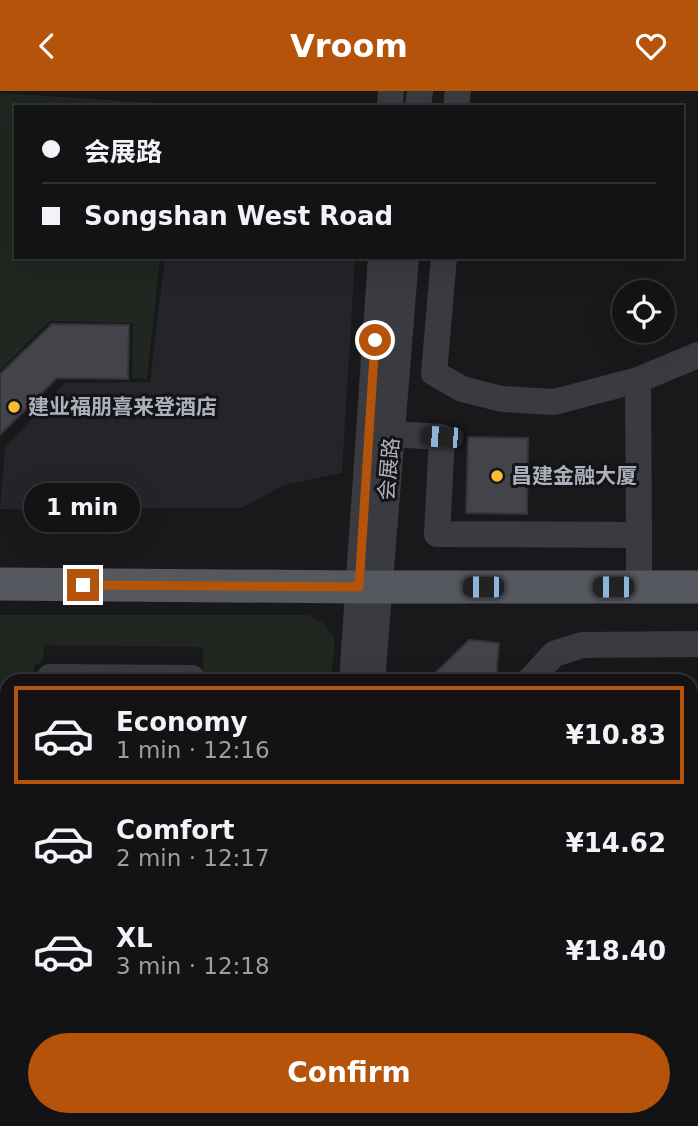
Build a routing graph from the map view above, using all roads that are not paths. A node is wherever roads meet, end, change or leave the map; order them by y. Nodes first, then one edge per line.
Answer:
1 (381, 259) edge
2 (406, 259) edge
3 (444, 259) edge
4 (698, 355) edge
5 (638, 380) junction
6 (392, 434) junction
7 (639, 535) junction
8 (0, 584) edge
9 (369, 587) junction
10 (639, 587) junction
11 (698, 587) edge
12 (698, 644) edge
13 (353, 674) edge
14 (372, 674) edge
15 (536, 674) edge

1 - 9 street, 会展路
2 - 6 street, 会展路
3 - 5 street
4 - 5 street
5 - 7 street
6 - 7 street
6 - 9 street, 会展路
7 - 10 street
8 - 9 main road
9 - 10 main road
9 - 13 street, 会展路
9 - 14 street, 会展路
10 - 11 main road
12 - 15 street

